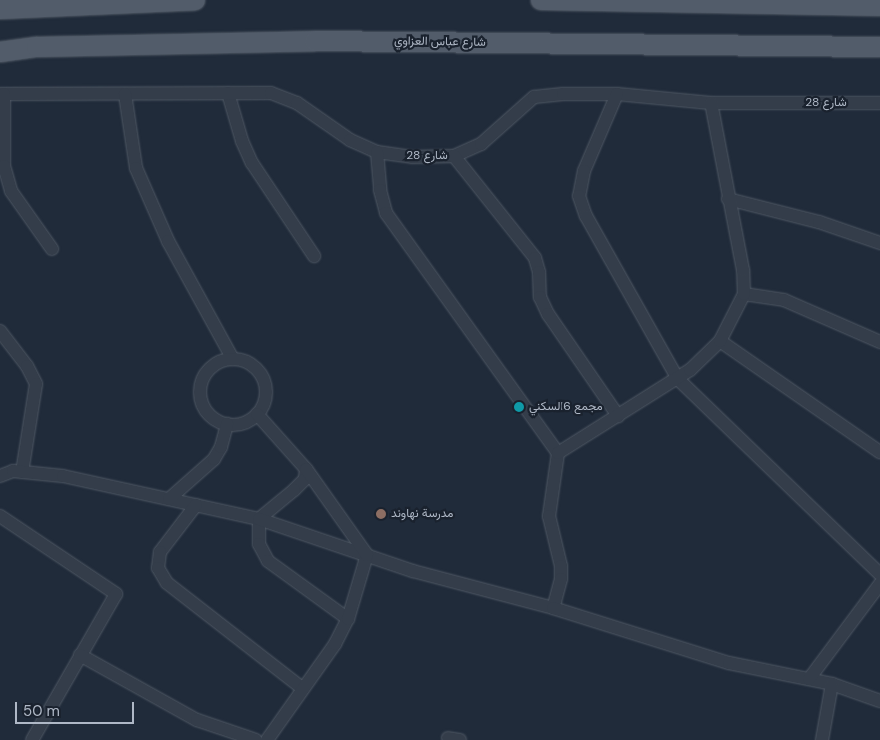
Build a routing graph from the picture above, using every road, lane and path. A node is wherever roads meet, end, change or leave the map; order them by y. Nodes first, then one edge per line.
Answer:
1 (195, 0) edge
2 (541, 0) edge
3 (772, 0) edge
4 (728, 3) junction
5 (880, 6) edge
6 (0, 9) edge
7 (880, 47) edge
8 (0, 52) edge
9 (228, 93) junction
10 (2, 94) edge
11 (125, 94) junction
12 (617, 94) junction
13 (710, 103) junction
14 (880, 103) edge
15 (2, 128) edge
16 (377, 152) junction
17 (454, 156) junction
18 (728, 199) junction
19 (880, 243) edge
20 (52, 249) dead end
21 (314, 256) dead end
22 (744, 294) junction
23 (0, 330) edge
24 (720, 341) junction
25 (880, 342) edge
26 (233, 359) junction
27 (678, 379) junction
28 (257, 414) junction
29 (618, 416) junction
30 (227, 424) junction
31 (880, 452) edge
32 (558, 454) junction
33 (306, 469) junction
34 (22, 472) junction
35 (0, 476) edge
36 (169, 499) junction
37 (196, 505) junction
38 (0, 516) edge
39 (260, 519) junction
40 (367, 555) junction
41 (880, 574) edge
42 (880, 584) edge
43 (553, 608) junction
44 (348, 619) junction
45 (80, 655) junction
46 (809, 679) junction
47 (832, 684) junction
48 (303, 689) junction
49 (880, 700) edge
50 (32, 740) edge
51 (256, 740) edge
52 (268, 740) edge
53 (822, 740) edge

1 - 6 main road
2 - 4 main road
3 - 4 main road
4 - 5 main road
7 - 8 main road, شارع عباس العزاوي
9 - 11 street, شارع 28
9 - 16 street, شارع 28
9 - 21 street
10 - 11 street, شارع 28
10 - 15 street
11 - 26 street
12 - 13 street, شارع 28
12 - 17 street, شارع 28
12 - 27 street
13 - 14 street, شارع 28
13 - 18 street
15 - 20 street
16 - 17 street, شارع 28
16 - 32 street
17 - 29 street
18 - 19 street
18 - 22 street
22 - 24 street
22 - 25 street
23 - 34 street
24 - 27 street
24 - 31 street
26 - 28 street
26 - 30 street
27 - 29 street
27 - 41 street
28 - 30 street
28 - 33 street
29 - 32 street
30 - 36 street
32 - 43 street
33 - 39 street
33 - 40 street
34 - 35 street
34 - 36 street
36 - 37 street
37 - 39 street
37 - 48 street
38 - 45 street
39 - 40 street
39 - 44 street
40 - 43 street
40 - 44 street
42 - 46 street
43 - 46 street
44 - 48 street
45 - 50 street
45 - 51 street
46 - 47 street
47 - 49 street
47 - 53 street
48 - 52 street

